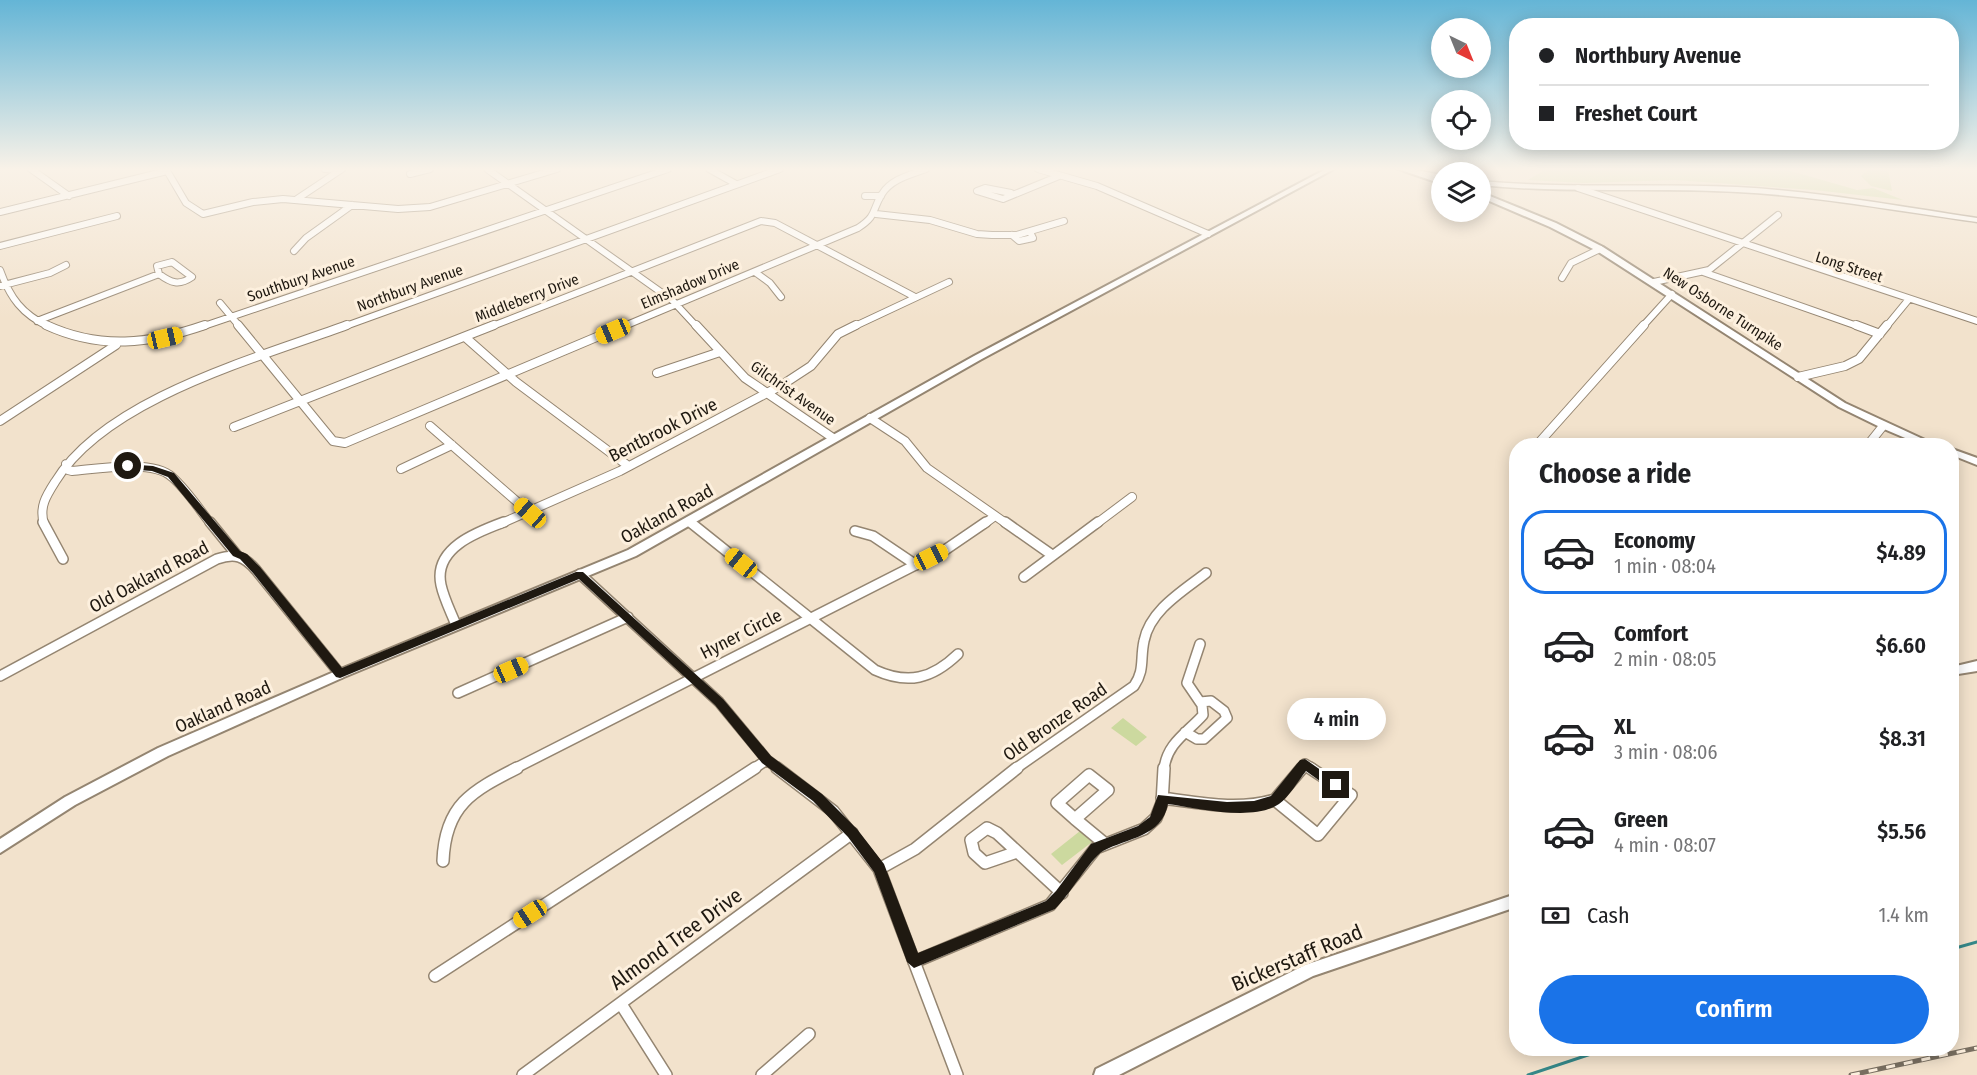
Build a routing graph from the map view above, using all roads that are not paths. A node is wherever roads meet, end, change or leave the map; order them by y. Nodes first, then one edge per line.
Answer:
1 (105, 219) edge
2 (332, 219) edge
3 (519, 219) edge
4 (559, 219) edge
5 (640, 219) edge
6 (869, 219) edge
7 (913, 219) edge
8 (1174, 219) edge
9 (1236, 219) edge
10 (1541, 219) edge
11 (1669, 219) edge
12 (1773, 219) edge
13 (1064, 221) dead end
14 (1208, 234) junction
15 (586, 239) junction
16 (1741, 244) junction
17 (817, 245) junction
18 (0, 246) edge
19 (1600, 249) junction
20 (294, 251) dead end
21 (66, 265) dead end
22 (0, 270) edge
23 (632, 271) junction
24 (755, 272) junction
25 (1703, 272) junction
26 (159, 274) junction
27 (1562, 278) dead end
28 (949, 282) dead end
29 (1654, 282) junction
30 (3, 286) edge
31 (1672, 294) junction
32 (781, 297) dead end
33 (915, 297) junction
34 (1909, 299) junction
35 (220, 303) dead end
36 (676, 305) junction
37 (231, 317) junction
38 (37, 321) junction
39 (1977, 321) edge
40 (1880, 334) junction
41 (465, 337) junction
42 (117, 344) junction
43 (720, 352) junction
44 (263, 356) junction
45 (657, 373) dead end
46 (508, 375) junction
47 (1798, 376) junction
48 (766, 393) junction
49 (300, 401) junction
50 (870, 418) junction
51 (0, 420) edge
52 (430, 426) dead end
53 (1883, 426) junction
54 (234, 427) dead end
55 (833, 438) junction
56 (1543, 438) edge
57 (1873, 438) edge
58 (1914, 438) edge
59 (342, 443) joint
60 (452, 445) junction
61 (1959, 455) edge
62 (1977, 462) edge
63 (66, 464) junction
64 (627, 465) junction
65 (401, 469) dead end
66 (1132, 497) dead end
67 (530, 513) junction
68 (995, 516) junction
69 (689, 521) junction
70 (855, 531) dead end
71 (236, 554) junction
72 (1052, 555) junction
73 (63, 559) dead end
74 (916, 565) junction
75 (1206, 573) dead end
76 (580, 574) junction
77 (1024, 577) dead end
78 (628, 617) junction
79 (810, 618) junction
80 (456, 625) junction
81 (1200, 644) dead end
82 (958, 654) dead end
83 (1977, 666) edge
84 (1959, 669) edge
85 (340, 674) junction
86 (0, 676) edge
87 (693, 677) junction
88 (458, 693) dead end
89 (1200, 702) junction
90 (1185, 732) junction
91 (767, 759) junction
92 (1162, 798) junction
93 (1275, 800) junction
94 (1075, 819) junction
95 (852, 833) junction
96 (1104, 843) junction
97 (0, 847) edge
98 (1017, 852) dead end
99 (443, 861) dead end
100 (879, 869) junction
101 (1062, 893) junction
102 (1509, 902) edge
103 (914, 962) junction
104 (435, 976) dead end
105 (621, 1004) junction
106 (809, 1034) dead end
107 (523, 1075) edge
108 (666, 1075) edge
109 (762, 1075) edge
110 (957, 1075) edge
111 (1102, 1075) edge

1 - 18 street
2 - 20 street
3 - 37 street, Southbury Avenue
4 - 15 street, Gilchrist Avenue
5 - 15 street, Northbury Avenue
6 - 17 street, Elmshadow Drive
7 - 13 street
8 - 14 street
9 - 14 street, Oakland Road
10 - 19 street, New Osborne Turnpike
11 - 16 street, Long Street
12 - 16 street
14 - 50 street, Oakland Road
15 - 23 street, Gilchrist Avenue
15 - 44 street, Northbury Avenue
16 - 25 street
16 - 34 street, Long Street
17 - 23 street, Middleberry Drive
17 - 24 street, Elmshadow Drive
17 - 33 street
19 - 27 street
19 - 29 street, New Osborne Turnpike
21 - 30 street
22 - 30 street, Southbury Avenue
23 - 36 street, Gilchrist Avenue
23 - 41 street, Middleberry Drive
24 - 32 street
24 - 36 street, Elmshadow Drive
25 - 29 street
25 - 40 street
26 - 26 street
26 - 38 street
28 - 33 street, Bentbrook Drive
29 - 31 street, New Osborne Turnpike
30 - 38 street, Southbury Avenue
31 - 47 street, New Osborne Turnpike
31 - 56 street
33 - 48 street, Bentbrook Drive
34 - 39 street, Long Street
34 - 40 street
35 - 37 street
36 - 43 street, Gilchrist Avenue
36 - 46 street, Elmshadow Drive
37 - 42 street, Southbury Avenue
37 - 44 street
38 - 42 street, Southbury Avenue
40 - 47 street
41 - 46 street
41 - 49 street, Middleberry Drive
42 - 51 street
43 - 45 street
43 - 48 street, Gilchrist Avenue
44 - 49 street
44 - 63 street, Northbury Avenue
46 - 59 street, Elmshadow Drive
46 - 64 street
47 - 53 street, New Osborne Turnpike
48 - 55 street, Gilchrist Avenue
48 - 64 street, Bentbrook Drive
49 - 54 street, Middleberry Drive
49 - 59 street
50 - 55 street, Oakland Road
50 - 68 street
52 - 60 street
53 - 57 street
53 - 58 street, New Osborne Turnpike
55 - 69 street, Oakland Road
60 - 65 street
60 - 67 street
61 - 62 street
63 - 71 street
63 - 73 street, Northbury Avenue
64 - 67 street, Bentbrook Drive
66 - 72 street
67 - 80 street, Bentbrook Drive
68 - 72 street
68 - 74 street, Hyner Circle
69 - 76 street, Oakland Road
69 - 79 street
70 - 74 street
71 - 85 street, Old Oakland Road
71 - 86 street, Old Oakland Road
72 - 77 street
74 - 79 street, Hyner Circle
75 - 100 street, Old Bronze Road
76 - 78 street
76 - 80 street, Oakland Road
78 - 87 street
78 - 88 street
79 - 82 street
79 - 87 street, Hyner Circle
80 - 85 street, Oakland Road
81 - 89 street
83 - 84 street
85 - 97 street, Oakland Road
87 - 91 street
87 - 99 street, Hyner Circle
89 - 90 street
89 - 90 street
90 - 92 street
91 - 95 street
91 - 104 street
92 - 93 street
92 - 96 street
93 - 93 street
94 - 94 street
94 - 96 street
95 - 100 street
95 - 105 street, Almond Tree Drive
96 - 101 street
98 - 101 street
100 - 103 street
101 - 103 street
102 - 111 street, Bickerstaff Road
103 - 110 street
105 - 107 street, Almond Tree Drive
105 - 108 street
106 - 109 street

